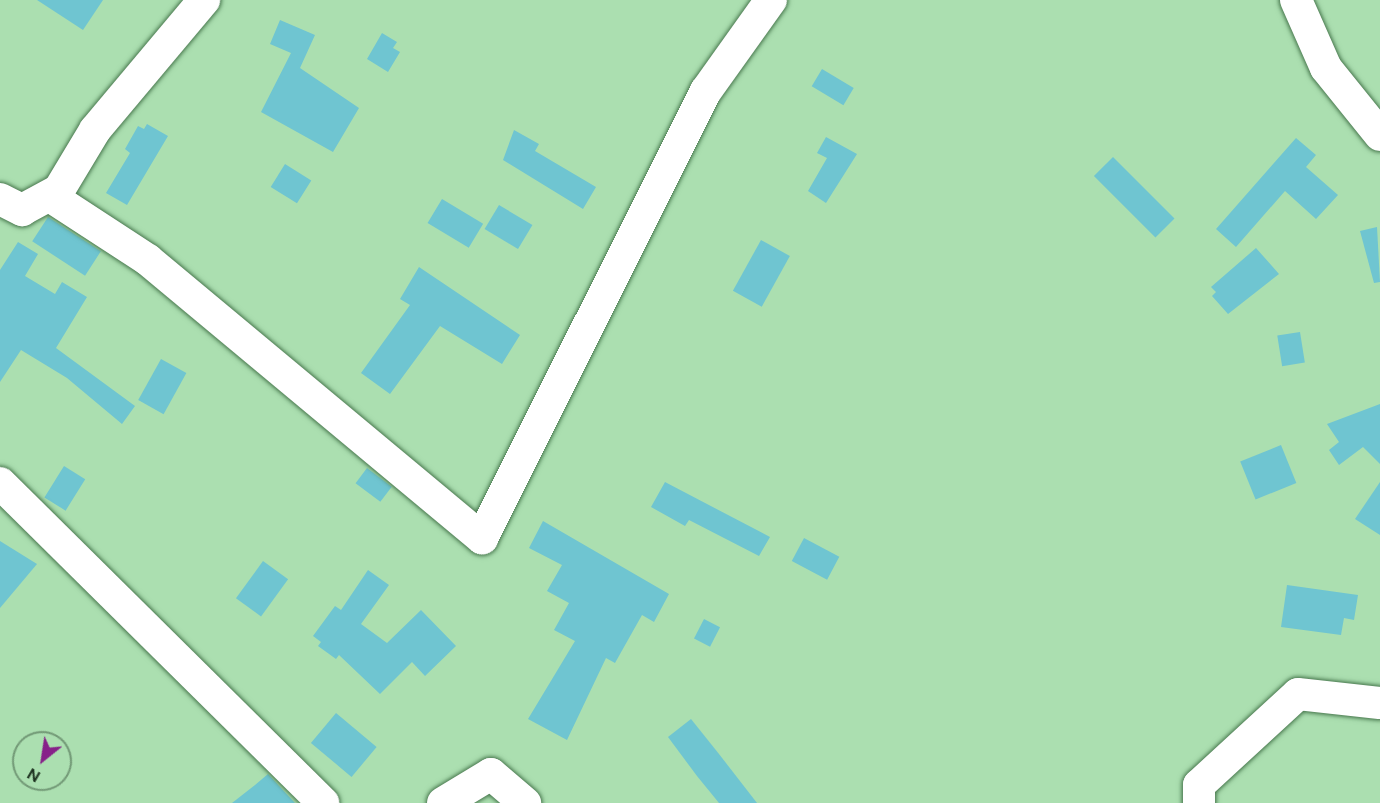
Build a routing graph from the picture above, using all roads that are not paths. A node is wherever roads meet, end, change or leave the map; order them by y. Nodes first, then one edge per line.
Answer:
1 (204, 0) edge
2 (771, 0) edge
3 (1296, 0) edge
4 (1380, 135) edge
5 (50, 196) junction
6 (0, 199) edge
7 (0, 483) edge
8 (1380, 703) edge
9 (324, 803) edge
10 (443, 803) edge
11 (525, 803) edge
12 (1199, 803) edge

1 - 5 street
2 - 5 street
3 - 4 street
5 - 6 street
7 - 9 street
8 - 12 street
10 - 11 street

